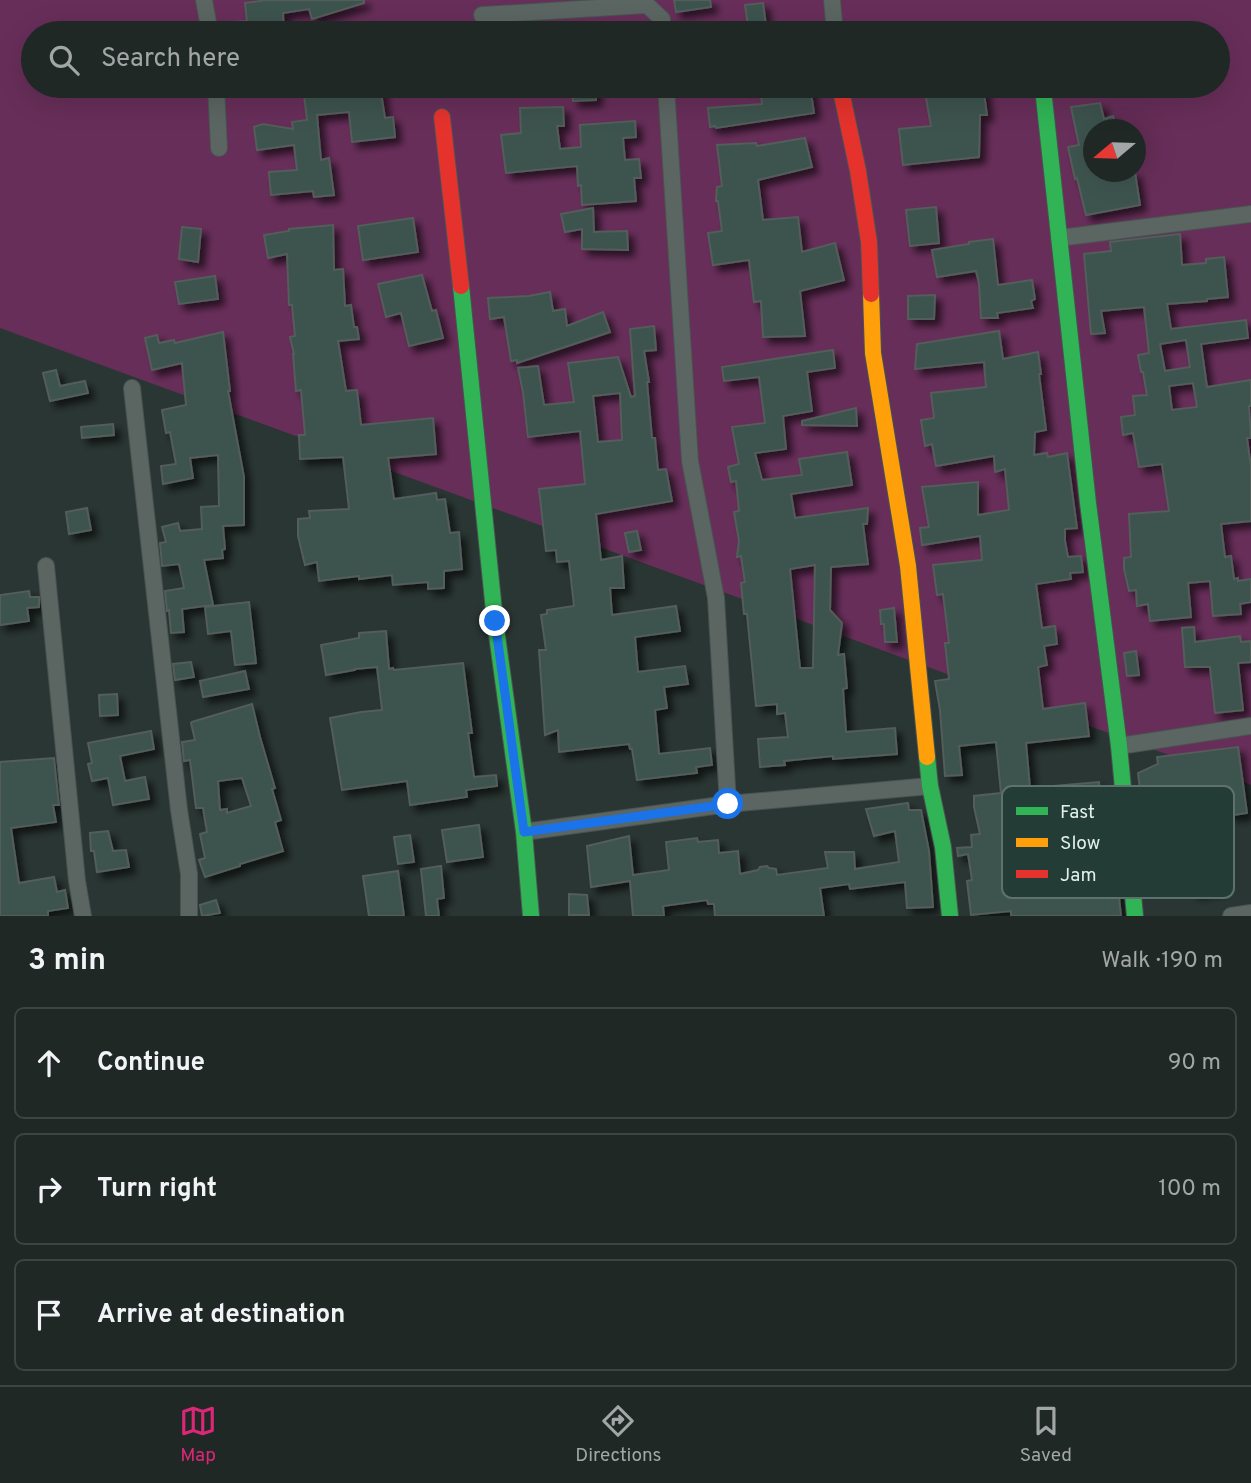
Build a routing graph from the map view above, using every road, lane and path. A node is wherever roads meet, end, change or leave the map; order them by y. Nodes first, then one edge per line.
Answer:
1 (204, 0) edge
2 (832, 0) edge
3 (482, 15) dead end
4 (208, 21) edge
5 (662, 21) edge
6 (834, 21) edge
7 (217, 98) edge
8 (667, 98) edge
9 (843, 98) edge
10 (1044, 98) dead end
11 (442, 117) dead end
12 (219, 148) dead end
13 (1251, 214) edge
14 (1059, 239) junction
15 (132, 388) dead end
16 (46, 566) dead end
17 (1251, 726) edge
18 (1119, 746) junction
19 (930, 786) junction
20 (1123, 786) edge
21 (728, 804) junction
22 (524, 832) junction
23 (1133, 898) edge
24 (1251, 913) edge
25 (83, 916) edge
26 (189, 916) edge
27 (531, 916) edge
28 (950, 916) edge
29 (1135, 916) edge
30 (1231, 916) edge

1 - 4 street
2 - 6 street
3 - 5 street
7 - 12 street
8 - 21 street
9 - 19 street
10 - 14 street
11 - 22 street
13 - 14 street
14 - 18 street
15 - 26 street
16 - 25 street
17 - 18 street
18 - 20 street
19 - 21 street
19 - 28 street
21 - 22 street
22 - 27 street
23 - 29 street
24 - 30 street

